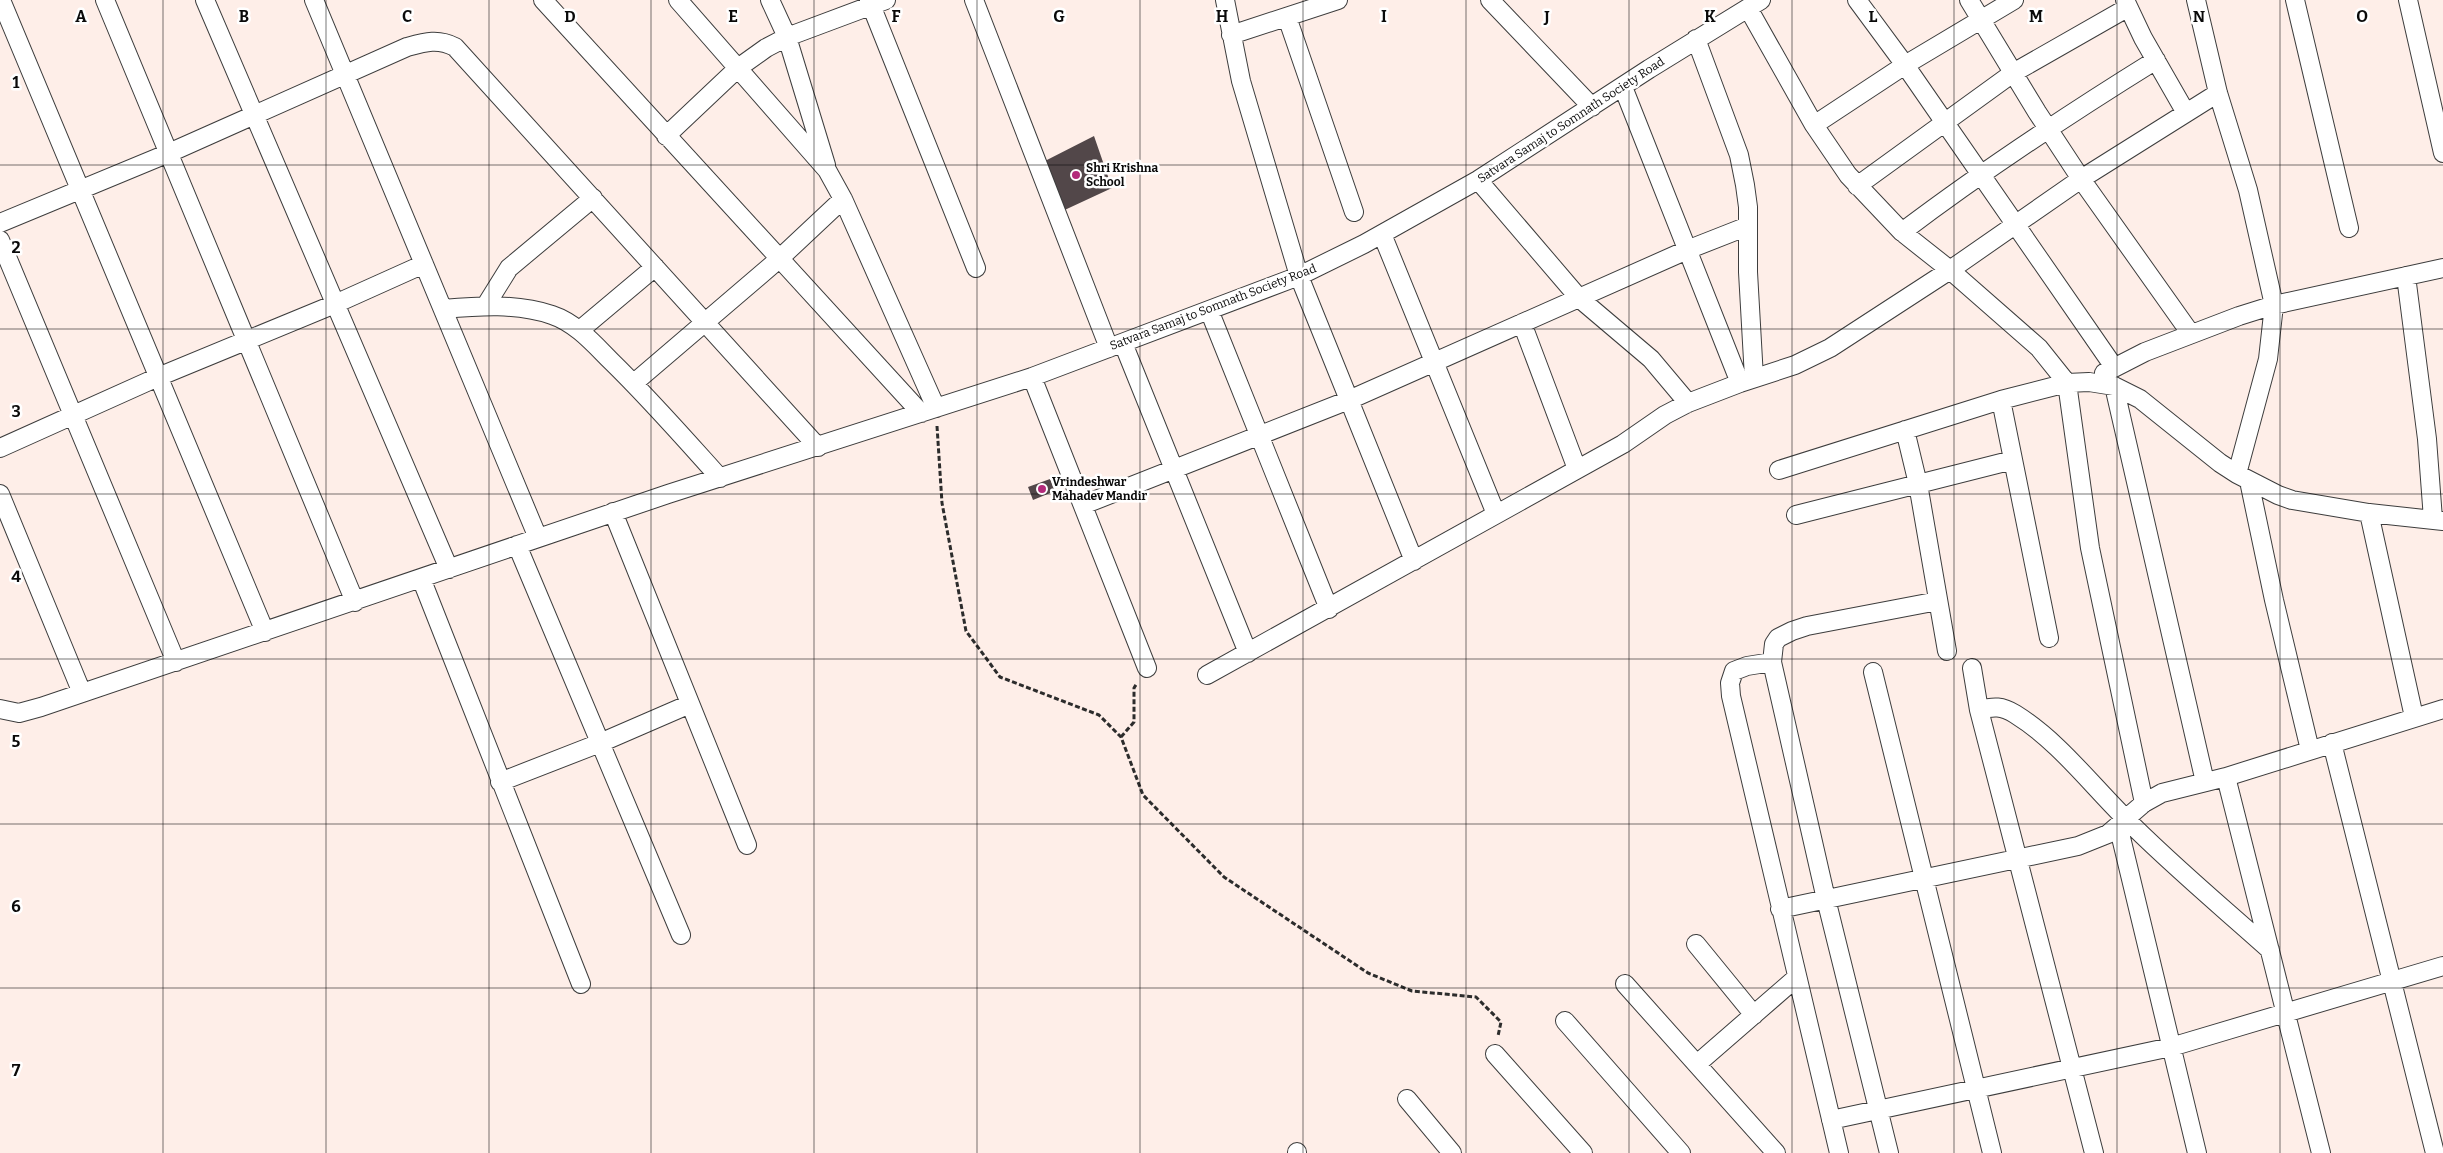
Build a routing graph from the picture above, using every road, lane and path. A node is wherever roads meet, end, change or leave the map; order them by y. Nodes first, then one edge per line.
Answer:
1 (1, 0) edge
2 (105, 0) edge
3 (205, 0) edge
4 (314, 0) edge
5 (543, 0) edge
6 (678, 0) edge
7 (770, 0) edge
8 (974, 0) edge
9 (1225, 0) edge
10 (1338, 0) edge
11 (1490, 0) edge
12 (1857, 0) edge
13 (1969, 0) edge
14 (2014, 0) edge
15 (2196, 0) edge
16 (2295, 0) edge
17 (2408, 0) edge
18 (876, 2) edge
19 (1755, 4) edge
20 (2126, 4) edge
21 (1287, 16) junction
22 (1981, 20) junction
23 (1231, 35) junction
24 (787, 37) junction
25 (1696, 39) junction
26 (2156, 60) junction
27 (1905, 65) junction
28 (738, 68) junction
29 (345, 73) junction
30 (2013, 73) junction
31 (1622, 87) junction
32 (2218, 93) junction
33 (1592, 106) junction
34 (2186, 113) junction
35 (254, 115) junction
36 (1945, 122) junction
37 (1814, 124) junction
38 (2047, 128) junction
39 (666, 136) junction
40 (169, 153) junction
41 (2443, 153) edge
42 (827, 170) junction
43 (1980, 173) junction
44 (2081, 179) junction
45 (1478, 180) junction
46 (1857, 186) junction
47 (80, 188) junction
48 (593, 198) junction
49 (843, 199) junction
50 (1354, 212) dead end
51 (0, 223) edge
52 (2016, 224) junction
53 (1748, 226) junction
54 (2349, 228) dead end
55 (1902, 232) junction
56 (1382, 234) junction
57 (0, 240) edge
58 (1687, 250) junction
59 (779, 259) junction
60 (424, 264) junction
61 (655, 267) junction
62 (976, 268) dead end
63 (2443, 268) edge
64 (1950, 270) junction
65 (1299, 276) junction
66 (2406, 276) junction
67 (1579, 298) junction
68 (336, 304) junction
69 (486, 305) junction
70 (2274, 305) junction
71 (443, 310) junction
72 (1209, 310) junction
73 (704, 321) junction
74 (1522, 323) junction
75 (580, 330) junction
76 (2191, 334) junction
77 (246, 340) junction
78 (1116, 346) junction
79 (1434, 363) junction
80 (2114, 367) junction
81 (158, 376) junction
82 (1032, 377) junction
83 (1747, 380) junction
84 (2090, 382) junction
85 (634, 383) junction
86 (2067, 383) junction
87 (2114, 386) junction
88 (1349, 400) junction
89 (2001, 400) junction
90 (1688, 403) junction
91 (929, 410) junction
92 (73, 415) junction
93 (1905, 430) junction
94 (1259, 436) junction
95 (818, 446) junction
96 (0, 448) edge
97 (2013, 460) junction
98 (1173, 469) junction
99 (1577, 469) junction
100 (1779, 470) dead end
101 (720, 478) junction
102 (2243, 478) junction
103 (1918, 484) junction
104 (0, 494) edge
105 (1082, 505) junction
106 (613, 512) junction
107 (2369, 513) junction
108 (1496, 514) junction
109 (1796, 515) dead end
110 (2438, 520) edge
111 (538, 538) junction
112 (517, 545) junction
113 (1414, 561) junction
114 (449, 569) junction
115 (421, 578) junction
116 (1938, 601) junction
117 (356, 602) junction
118 (1329, 609) junction
119 (264, 632) junction
120 (2049, 638) dead end
121 (1947, 651) dead end
122 (1248, 653) junction
123 (176, 662) junction
124 (1772, 662) junction
125 (1147, 668) joint
126 (1972, 668) dead end
127 (1873, 672) dead end
128 (1207, 675) dead end
129 (82, 693) junction
130 (690, 704) junction
131 (0, 709) edge
132 (2443, 709) edge
133 (1979, 710) junction
134 (2414, 717) junction
135 (1121, 737) junction
136 (600, 743) junction
137 (2332, 743) junction
138 (2310, 750) junction
139 (2226, 777) junction
140 (500, 782) junction
141 (2205, 782) junction
142 (2144, 802) junction
143 (2121, 822) junction
144 (747, 845) dead end
145 (2019, 859) junction
146 (1924, 878) junction
147 (1826, 899) junction
148 (1780, 909) junction
149 (681, 935) dead end
150 (1696, 944) dead end
151 (2270, 950) junction
152 (2443, 966) edge
153 (1796, 978) junction
154 (2392, 982) junction
155 (581, 984) dead end
156 (1625, 984) dead end
157 (2287, 1014) junction
158 (1754, 1015) junction
159 (1565, 1021) dead end
160 (2171, 1048) junction
161 (1495, 1054) joint
162 (1696, 1064) junction
163 (2074, 1070) junction
164 (1977, 1089) junction
165 (1407, 1099) dead end
166 (1879, 1112) junction
167 (1831, 1120) junction
168 (2437, 1133) edge
169 (1452, 1153) edge
170 (1583, 1153) edge
171 (1681, 1153) edge
172 (1776, 1153) edge
173 (1839, 1153) edge
174 (1889, 1153) edge
175 (1992, 1153) edge
176 (2094, 1153) edge
177 (2197, 1153) edge
178 (2321, 1153) edge
179 (2435, 1153) edge

1 - 47 street
2 - 40 street
3 - 35 street
4 - 29 street
5 - 39 street
6 - 28 street
7 - 24 street
8 - 78 street
9 - 23 street
10 - 21 street
11 - 33 street
12 - 27 street
13 - 22 street
14 - 22 street
15 - 32 street
16 - 54 street
17 - 41 street
18 - 24 street
18 - 62 street
19 - 25 street, Satvara Samaj to Somnath Society Road
19 - 37 street
20 - 26 street
20 - 30 street
21 - 23 street
21 - 50 street
22 - 27 street
22 - 30 street
23 - 65 street
24 - 28 street
24 - 42 street
25 - 31 street, Satvara Samaj to Somnath Society Road
25 - 53 street
26 - 34 street
26 - 38 street
27 - 36 street
27 - 37 street
28 - 39 street
28 - 42 street
29 - 35 street
29 - 48 street
29 - 60 street
30 - 36 street
30 - 38 street
31 - 33 street, Satvara Samaj to Somnath Society Road
31 - 58 street
32 - 34 street
32 - 70 street
33 - 45 street, Satvara Samaj to Somnath Society Road
34 - 44 street
35 - 40 street
35 - 68 street
36 - 43 street
36 - 46 street
37 - 46 street
38 - 43 street
38 - 44 street
39 - 59 street
40 - 47 street
40 - 77 street
42 - 49 street
43 - 52 street
43 - 55 street
44 - 52 street
44 - 76 street
45 - 56 street, Satvara Samaj to Somnath Society Road
45 - 67 street
46 - 55 street
47 - 51 street
47 - 81 street
48 - 61 street
48 - 69 street
49 - 59 street
49 - 91 street
52 - 64 street
52 - 80 street
53 - 58 street
53 - 83 street
55 - 64 street
56 - 65 street, Satvara Samaj to Somnath Society Road
56 - 79 street
57 - 92 street
58 - 67 street
58 - 83 street
59 - 73 street
59 - 91 street
60 - 68 street
60 - 71 street
61 - 73 street
61 - 75 street
63 - 66 street
64 - 83 street
64 - 86 street
65 - 72 street, Satvara Samaj to Somnath Society Road
65 - 88 street
66 - 70 street
66 - 110 street
67 - 74 street
67 - 90 street
68 - 77 street
68 - 114 street
69 - 71 street
69 - 75 street
70 - 76 street
70 - 102 street
71 - 111 street
72 - 78 street, Satvara Samaj to Somnath Society Road
72 - 94 street
73 - 85 street
73 - 95 street
74 - 79 street
74 - 99 street
75 - 85 street
76 - 80 street
77 - 81 street
77 - 117 street
78 - 82 street, Satvara Samaj to Somnath Society Road
78 - 98 street
79 - 88 street
79 - 108 street
80 - 84 street
81 - 92 street
81 - 119 street
82 - 91 street, Satvara Samaj to Somnath Society Road
82 - 105 street
83 - 90 street
84 - 86 street
84 - 87 street
85 - 101 street
86 - 89 street
86 - 142 street
87 - 102 street
87 - 141 street
88 - 94 street
88 - 113 street
89 - 93 street
89 - 97 street
90 - 99 street
91 - 95 street, Satvara Samaj to Somnath Society Road
91 - 135 path
92 - 96 street
92 - 123 street
93 - 100 street
93 - 103 street
94 - 98 street
94 - 118 street
95 - 101 street, Satvara Samaj to Somnath Society Road
97 - 103 street
97 - 120 street
98 - 105 street
98 - 122 street
99 - 108 street
101 - 106 street, Satvara Samaj to Somnath Society Road
102 - 107 street
102 - 138 street
103 - 109 street
103 - 116 street
104 - 129 street
105 - 125 street
106 - 111 street, Satvara Samaj to Somnath Society Road
106 - 130 street
107 - 110 street
107 - 134 street
108 - 113 street
111 - 112 street, Satvara Samaj to Somnath Society Road
112 - 114 street, Satvara Samaj to Somnath Society Road
112 - 136 street
113 - 118 street
114 - 115 street, Satvara Samaj to Somnath Society Road
115 - 117 street, Satvara Samaj to Somnath Society Road
115 - 140 street
116 - 121 street
116 - 124 street
117 - 119 street, Satvara Samaj to Somnath Society Road
118 - 122 street
119 - 123 street, Satvara Samaj to Somnath Society Road
122 - 128 street
123 - 129 street, Satvara Samaj to Somnath Society Road
124 - 147 street
124 - 148 street
125 - 135 path
126 - 133 street
127 - 146 street
129 - 131 street, Satvara Samaj to Somnath Society Road
130 - 136 street
130 - 144 street
132 - 134 street
133 - 143 street
133 - 145 street
134 - 137 street
135 - 161 path
136 - 140 street
136 - 149 street
137 - 138 street
137 - 154 street
138 - 139 street
139 - 141 street
139 - 151 street
140 - 155 street
141 - 142 street
142 - 143 street
143 - 145 street
143 - 151 street
143 - 160 street
145 - 146 street
145 - 163 street
146 - 147 street
146 - 164 street
147 - 148 street
147 - 166 street
148 - 153 street
150 - 158 street
151 - 157 street
152 - 154 street
153 - 158 street
153 - 167 street
154 - 157 street
154 - 168 street
156 - 162 street
157 - 160 street
157 - 178 street
158 - 162 street
159 - 171 street
160 - 163 street
160 - 177 street
161 - 170 street
162 - 172 street
163 - 164 street
163 - 176 street
164 - 166 street
164 - 175 street
165 - 169 street
166 - 167 street
166 - 174 street
167 - 173 street
168 - 179 street

